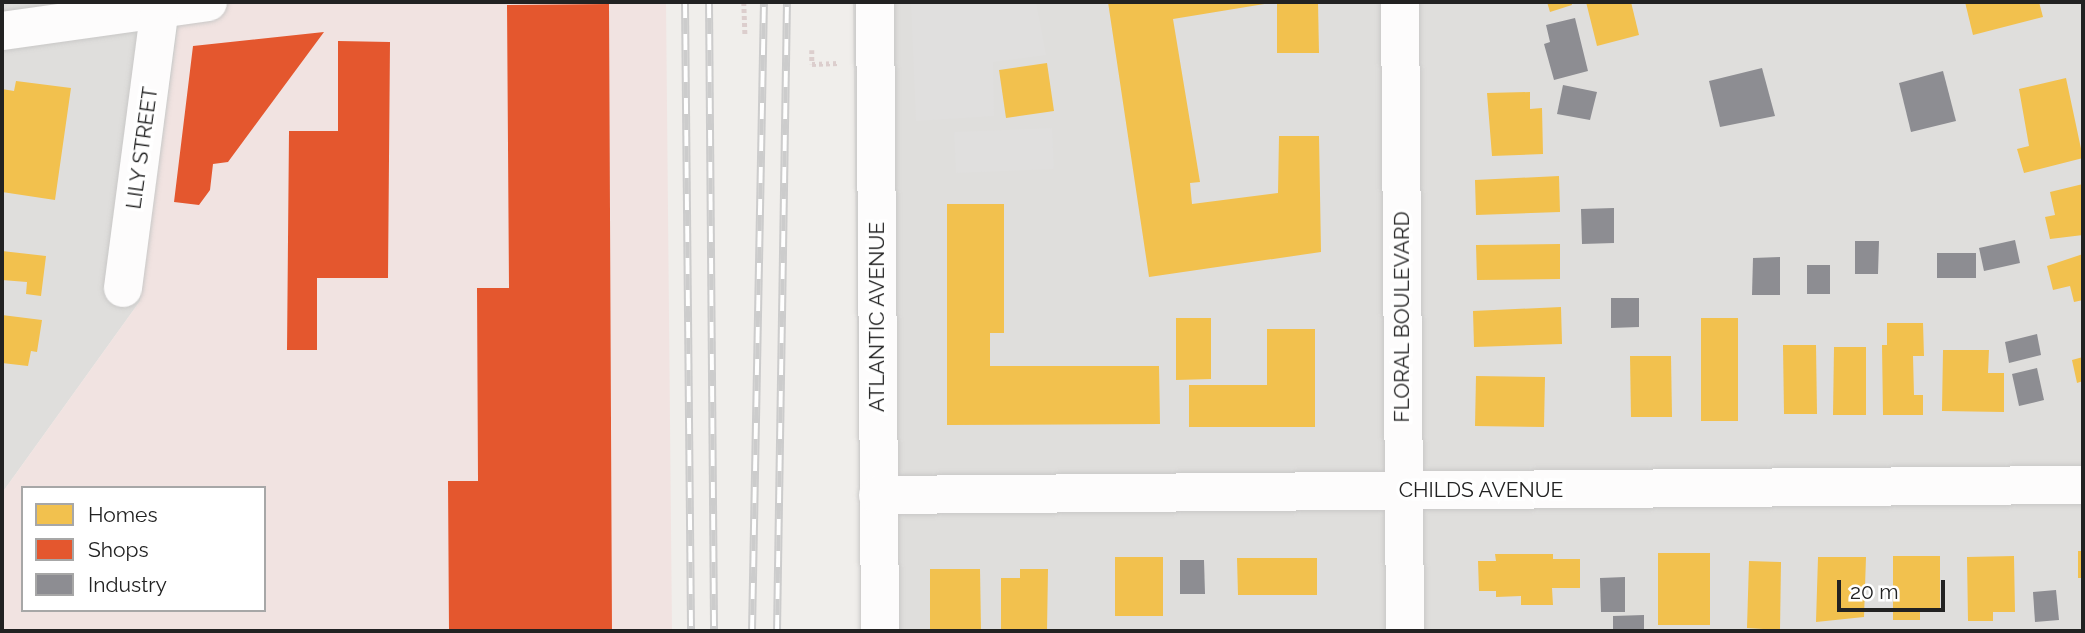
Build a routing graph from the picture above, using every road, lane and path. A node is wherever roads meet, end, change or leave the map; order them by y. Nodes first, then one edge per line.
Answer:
1 (208, 2) edge
2 (744, 2) edge
3 (875, 2) edge
4 (1400, 2) edge
5 (160, 8) junction
6 (2, 30) edge
7 (745, 36) dead end
8 (812, 50) dead end
9 (839, 63) dead end
10 (123, 288) dead end
11 (2083, 485) edge
12 (1404, 491) junction
13 (878, 495) junction
14 (880, 631) edge
15 (1405, 631) edge

1 - 5 street
2 - 7 path
3 - 13 street, ATLANTIC AVENUE
4 - 12 street, FLORAL BOULEVARD
5 - 6 street
5 - 10 street, LILY STREET
8 - 9 path
11 - 12 street, CHILDS AVENUE
12 - 13 street, CHILDS AVENUE
12 - 15 street, FLORAL BOULEVARD
13 - 14 street, ATLANTIC AVENUE

